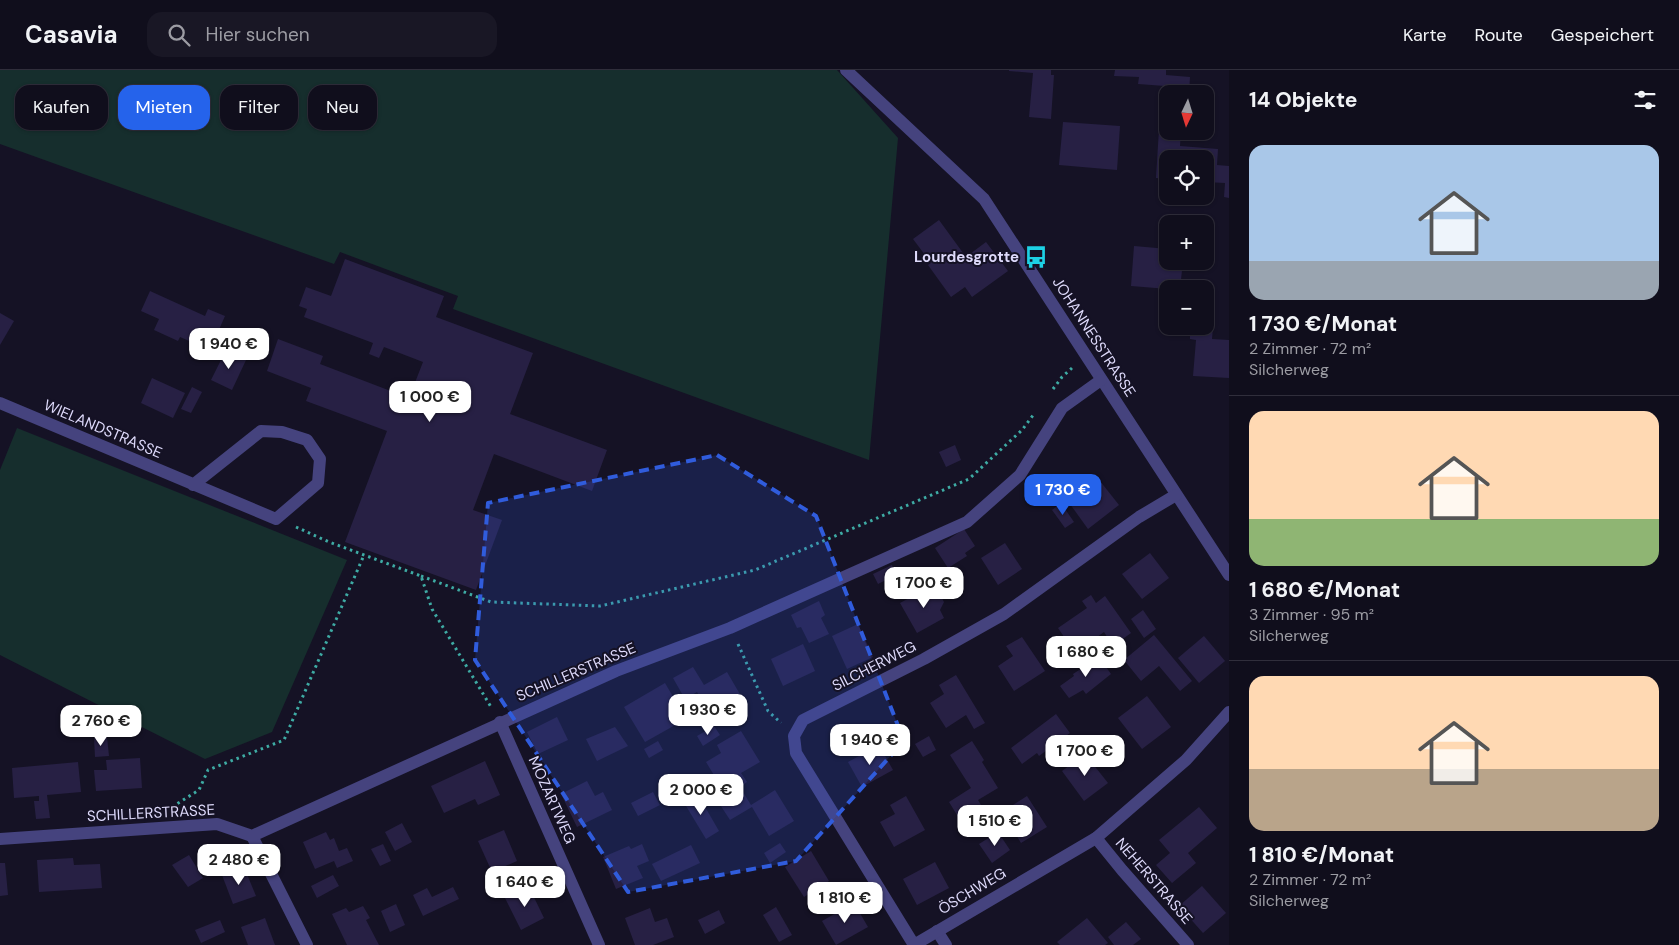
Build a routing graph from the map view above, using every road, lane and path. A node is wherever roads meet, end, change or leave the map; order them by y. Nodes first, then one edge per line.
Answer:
1 (846, 70) edge
2 (1086, 357) junction
3 (1101, 380) junction
4 (1051, 392) dead end
5 (0, 403) edge
6 (1039, 407) dead end
7 (193, 485) junction
8 (1176, 494) junction
9 (276, 518) junction
10 (364, 555) junction
11 (1229, 575) edge
12 (421, 576) junction
13 (730, 628) junction
14 (1229, 712) edge
15 (500, 722) junction
16 (794, 736) junction
17 (166, 809) dead end
18 (252, 836) junction
19 (1096, 838) junction
20 (0, 839) edge
21 (937, 931) junction
22 (307, 945) edge
23 (599, 945) edge
24 (914, 945) edge
25 (946, 945) edge
26 (1188, 945) edge

1 - 2 street, JOHANNESSTRASSE
2 - 3 street, JOHANNESSTRASSE
2 - 4 path
3 - 8 street, JOHANNESSTRASSE
3 - 13 street, SCHILLERSTRASSE
5 - 7 street, WIELANDSTRASSE
6 - 12 path
7 - 9 street, WIELANDSTRASSE
7 - 9 street
8 - 11 street, JOHANNESSTRASSE
8 - 16 street, SILCHERWEG
9 - 10 path
10 - 12 path
10 - 17 path
12 - 15 path
13 - 15 street, SCHILLERSTRASSE
13 - 16 path
14 - 19 street, ÖSCHWEG
15 - 18 street, SCHILLERSTRASSE
15 - 23 street, MOZARTWEG
16 - 24 street
18 - 20 street, SCHILLERSTRASSE
18 - 22 street
19 - 21 street, ÖSCHWEG
19 - 26 street, NEHERSTRASSE
21 - 24 street, ÖSCHWEG
21 - 25 street

